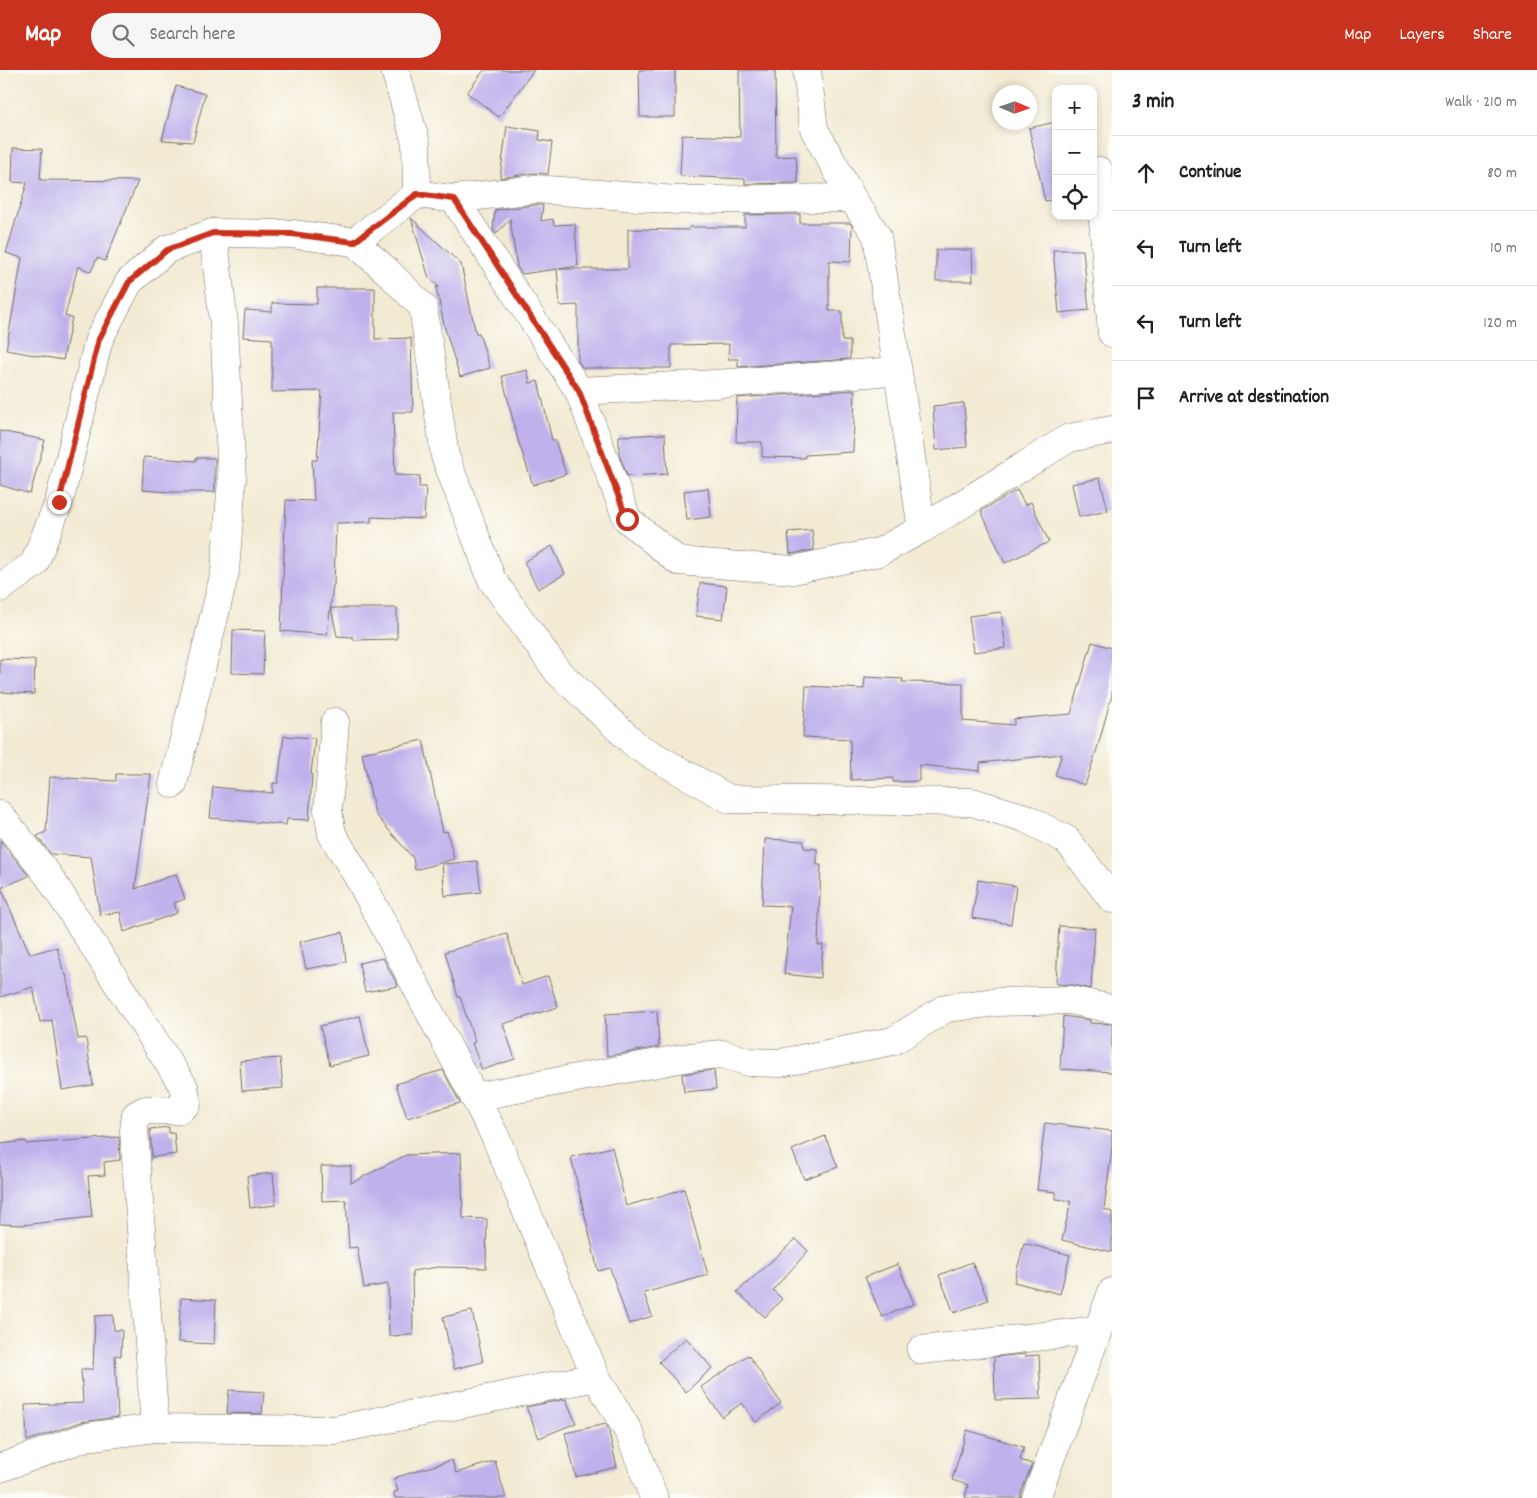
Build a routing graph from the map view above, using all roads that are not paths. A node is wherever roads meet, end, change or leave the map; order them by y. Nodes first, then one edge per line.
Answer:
1 (395, 70) edge
2 (807, 70) edge
3 (1099, 171) dead end
4 (417, 194) junction
5 (852, 198) junction
6 (454, 199) junction
7 (213, 233) junction
8 (354, 242) junction
9 (1112, 333) edge
10 (897, 371) junction
11 (579, 391) junction
12 (1112, 430) edge
13 (922, 529) junction
14 (0, 588) edge
15 (335, 722) dead end
16 (173, 784) dead end
17 (0, 815) edge
18 (1112, 899) edge
19 (1112, 1009) edge
20 (474, 1097) junction
21 (1112, 1292) edge
22 (1098, 1330) junction
23 (921, 1350) dead end
24 (596, 1377) junction
25 (155, 1428) junction
26 (0, 1468) edge
27 (654, 1498) edge
28 (1036, 1498) edge

1 - 4 street
2 - 5 street
3 - 9 street
4 - 6 street
4 - 8 street
5 - 6 street
5 - 10 street
6 - 11 street
7 - 8 street
7 - 14 street
7 - 16 street
8 - 18 street
10 - 11 street
10 - 13 street
11 - 13 street
12 - 13 street
15 - 20 street
17 - 25 street
19 - 20 street
20 - 24 street
21 - 22 street
22 - 23 street
22 - 28 street
24 - 25 street
24 - 27 street
25 - 26 street

